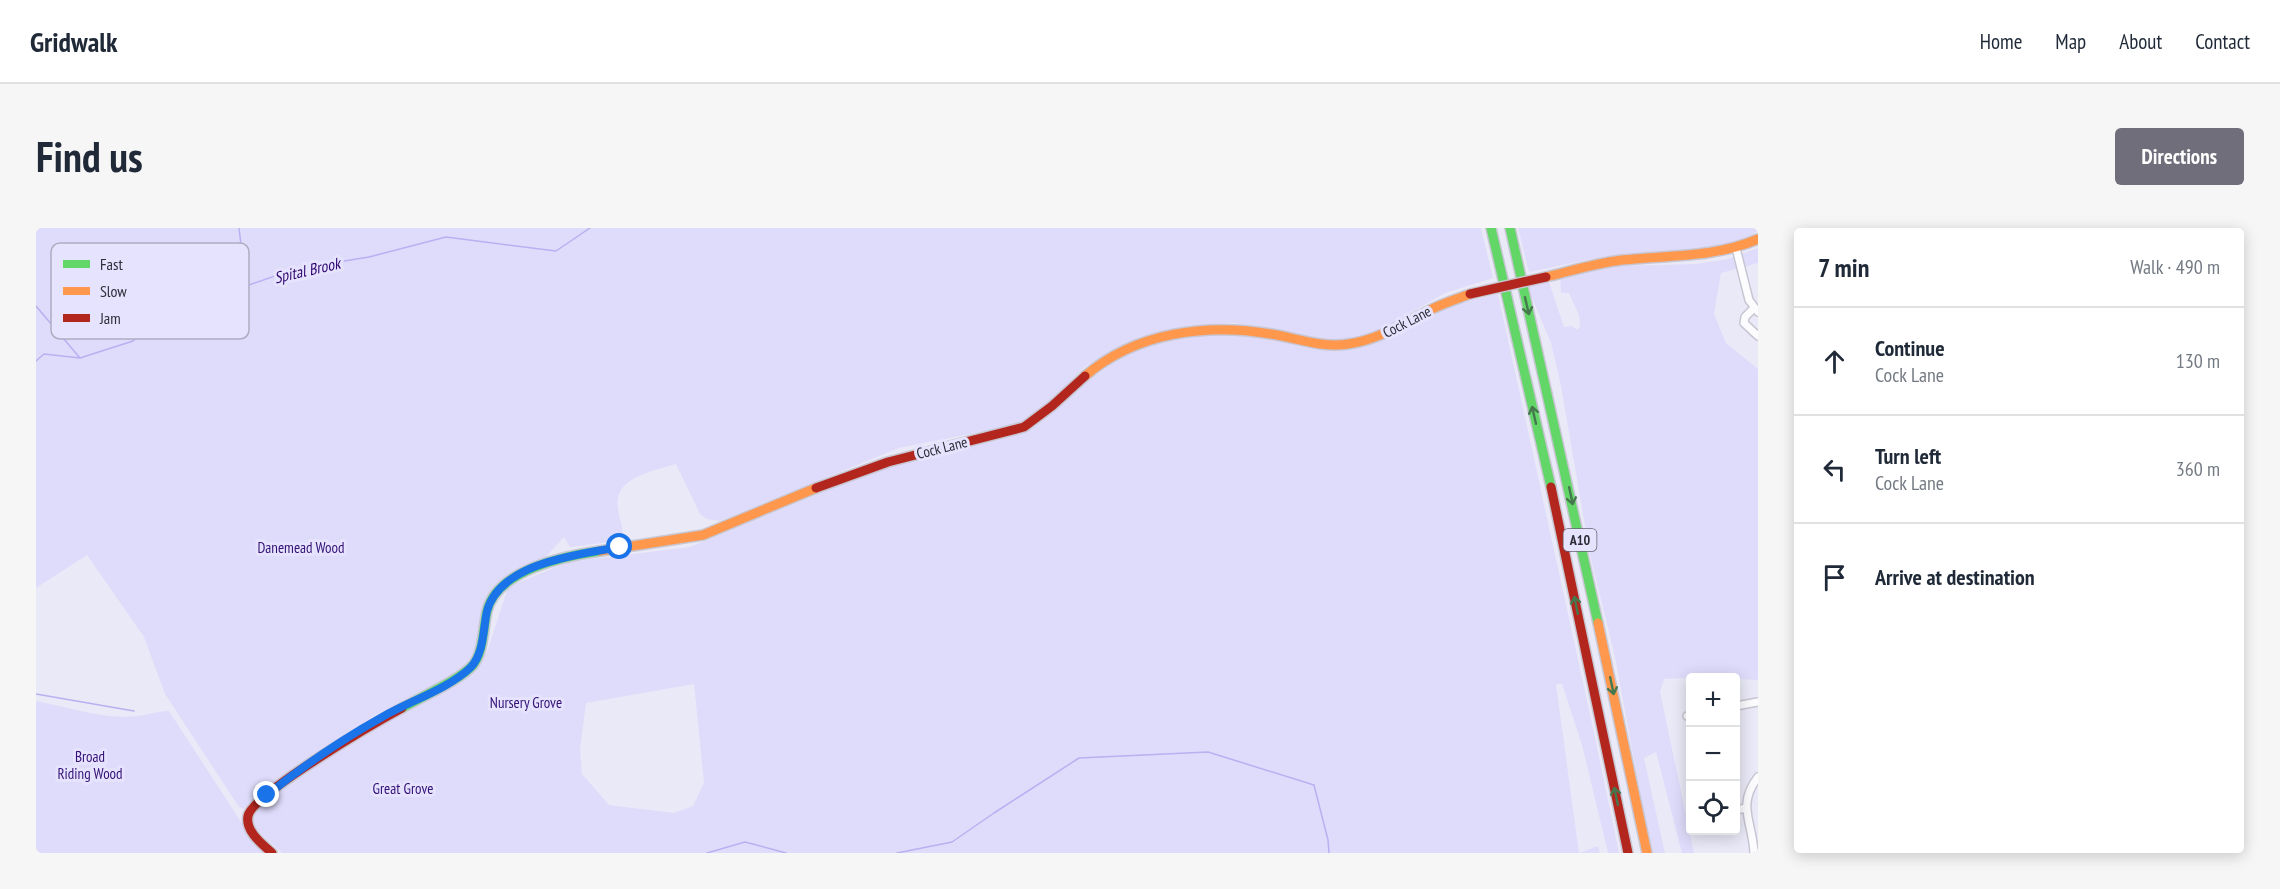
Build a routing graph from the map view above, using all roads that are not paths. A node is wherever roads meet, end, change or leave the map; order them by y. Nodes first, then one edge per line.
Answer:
1 (1491, 228) edge
2 (1510, 228) edge
3 (1758, 239) edge
4 (1736, 248) junction
5 (1756, 310) edge
6 (1744, 323) junction
7 (1737, 328) dead end
8 (1758, 336) edge
9 (1758, 702) edge
10 (1740, 705) edge
11 (1758, 777) edge
12 (1746, 808) junction
13 (1740, 809) edge
14 (272, 853) edge
15 (1628, 853) edge
16 (1647, 853) edge
17 (1754, 853) edge

15 -> 1 main road, A10
2 -> 16 main road, A10
3 - 4 main road, Cock Lane
4 - 5 street
4 - 14 main road, Cock Lane, bridge
5 - 6 street
6 - 7 street
6 - 8 street
9 - 10 street
11 - 12 street
12 - 13 street
12 - 17 street

